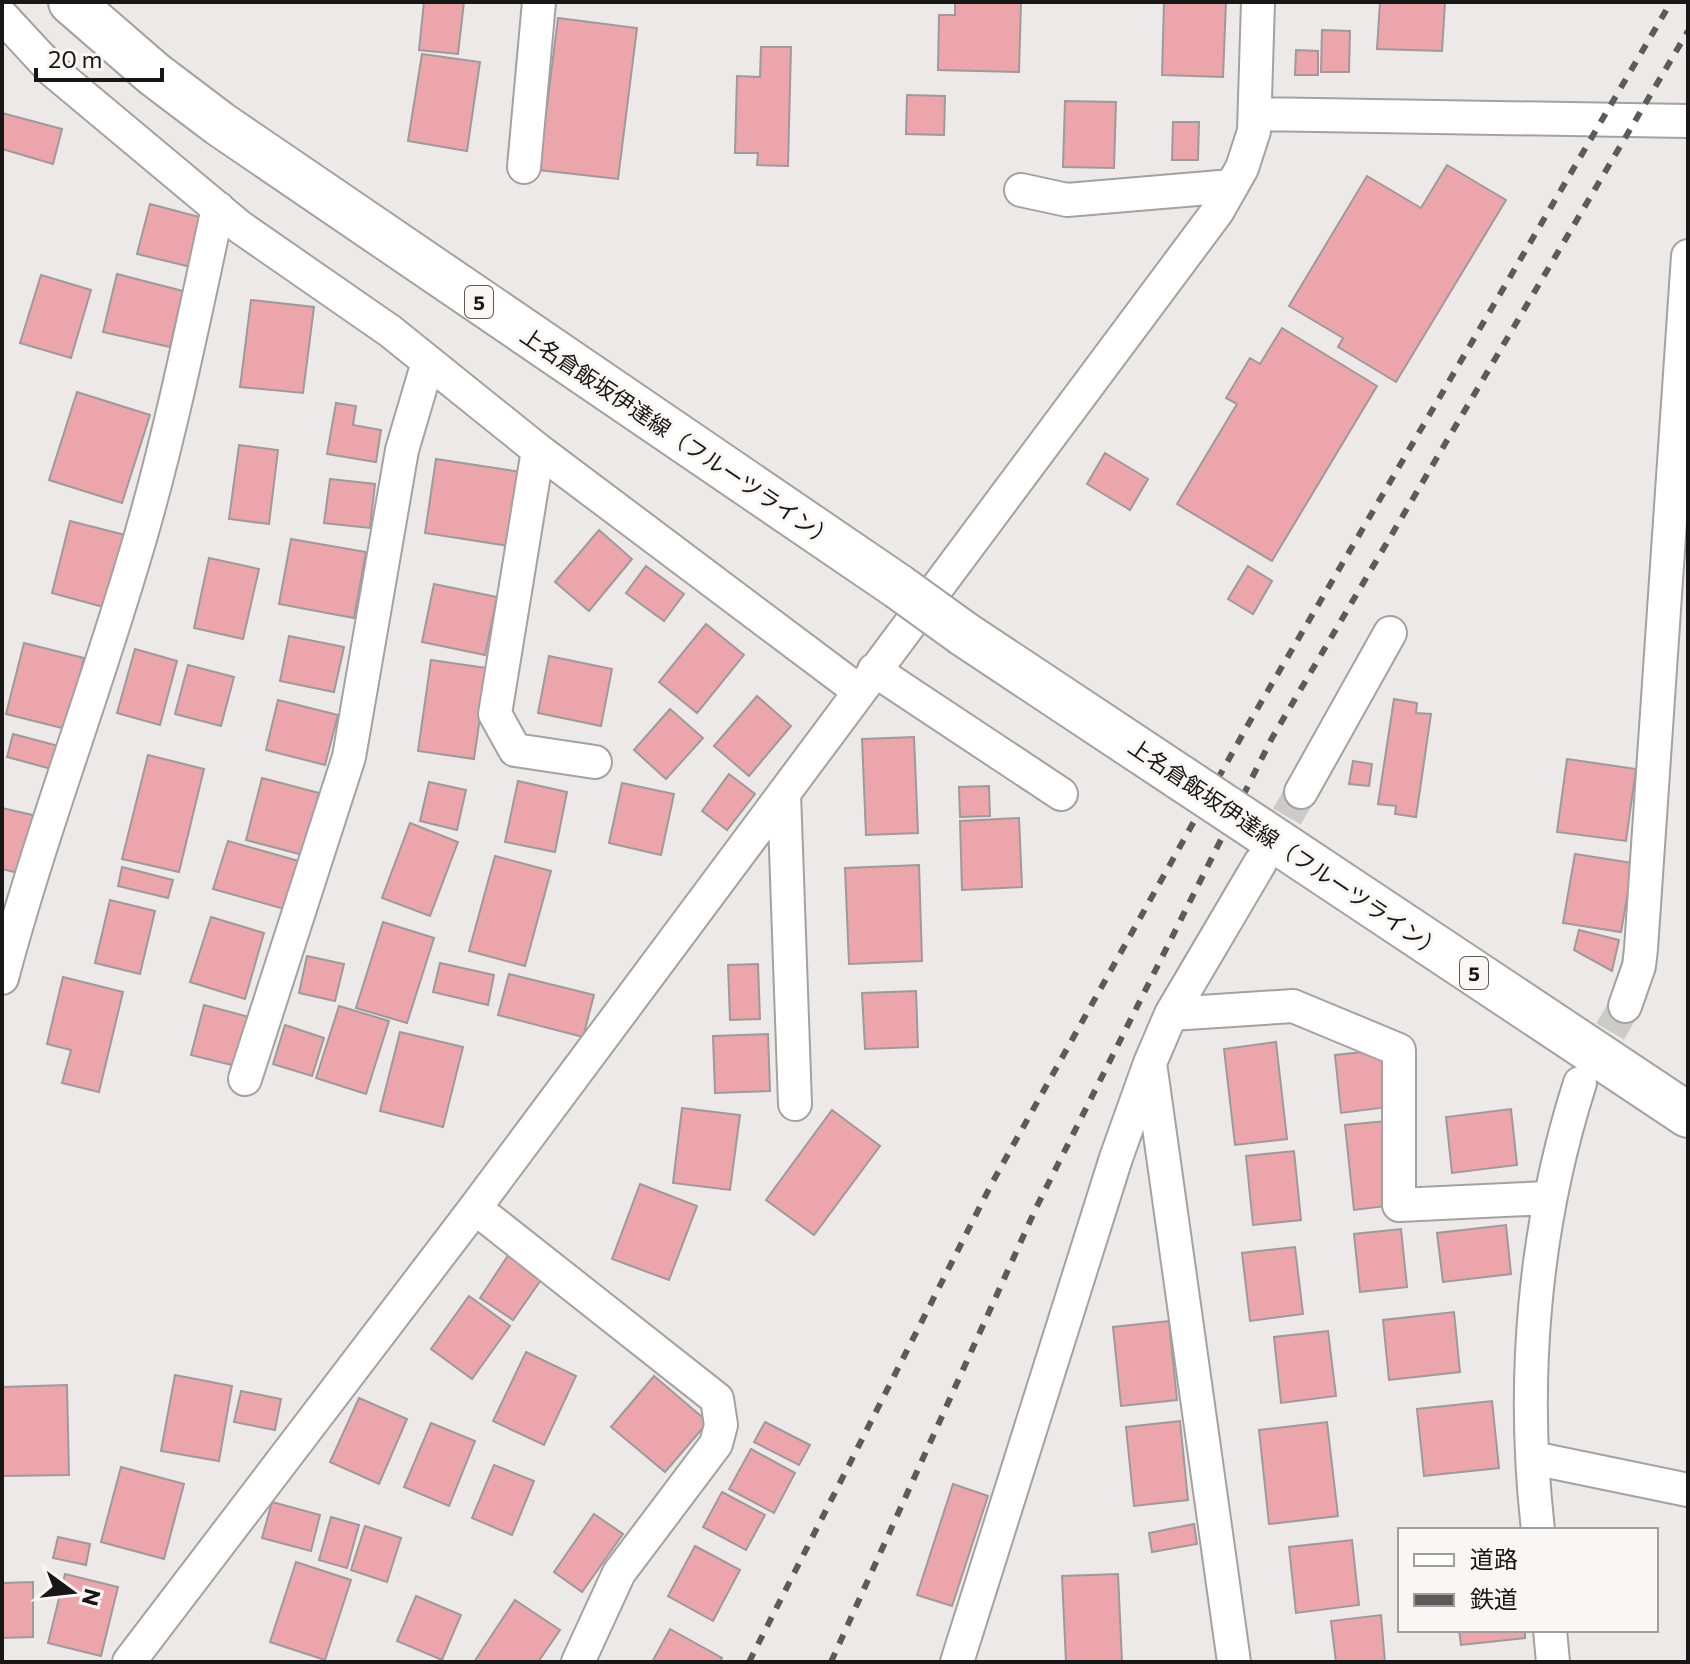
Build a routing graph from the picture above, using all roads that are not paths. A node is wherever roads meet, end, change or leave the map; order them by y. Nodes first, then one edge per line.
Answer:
1 (71, 2) edge
2 (539, 2) edge
3 (1258, 2) edge
4 (2, 16) edge
5 (1255, 114) junction
6 (1688, 121) edge
7 (524, 167) dead end
8 (1232, 186) junction
9 (1021, 190) dead end
10 (218, 208) junction
11 (1688, 256) edge
12 (428, 362) junction
13 (538, 450) junction
14 (1390, 633) dead end
15 (1674, 661) edge
16 (866, 680) junction
17 (595, 762) dead end
18 (1301, 792) tunnel mouth
19 (784, 793) junction
20 (1061, 794) dead end
21 (1261, 847) junction
22 (2, 978) edge
23 (1625, 1006) tunnel mouth
24 (1171, 1014) junction
25 (1150, 1063) junction
26 (245, 1079) dead end
27 (1580, 1083) tunnel mouth
28 (795, 1104) dead end
29 (1688, 1115) edge
30 (1548, 1198) junction
31 (475, 1208) junction
32 (1533, 1458) junction
33 (1688, 1490) edge
34 (1538, 1528) edge
35 (1550, 1632) edge
36 (129, 1662) edge
37 (578, 1662) edge
38 (957, 1662) edge
39 (1234, 1662) edge
40 (1553, 1662) edge

1 - 21 main road, 上名倉飯坂伊達線（フルーツライン） / 5, bridge
2 - 7 street
3 - 5 street
4 - 10 street
5 - 6 street
5 - 8 street
8 - 9 street
8 - 16 street
10 - 12 street
10 - 22 street
11 - 15 street
12 - 13 street
12 - 26 street
13 - 16 street
13 - 17 street
14 - 18 street
15 - 23 street
16 - 19 street
16 - 20 street
19 - 28 street
19 - 31 street
21 - 24 street
21 - 29 main road, 上名倉飯坂伊達線（フルーツライン） / 5
24 - 25 street
24 - 30 street
25 - 38 street
25 - 39 street
27 - 30 street
30 - 32 street
31 - 36 street
31 - 37 street
32 - 33 street
32 - 34 street
35 - 40 street

